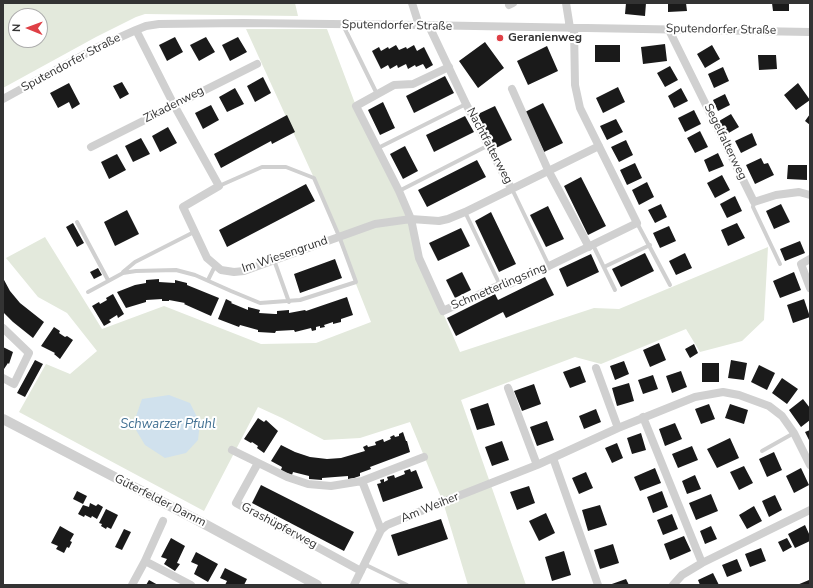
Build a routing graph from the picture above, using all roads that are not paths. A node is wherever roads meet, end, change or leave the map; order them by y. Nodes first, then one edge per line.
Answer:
1 (412, 3) edge
2 (566, 3) edge
3 (343, 25) junction
4 (419, 25) junction
5 (429, 26) junction
6 (572, 28) junction
7 (136, 30) junction
8 (669, 30) junction
9 (810, 32) edge
10 (257, 64) dead end
11 (449, 67) junction
12 (512, 89) dead end
13 (377, 94) junction
14 (3, 100) edge
15 (466, 104) junction
16 (174, 105) junction
17 (489, 145) junction
18 (599, 146) junction
19 (90, 148) dead end
20 (378, 148) junction
21 (548, 170) junction
22 (219, 186) junction
23 (511, 188) junction
24 (399, 191) junction
25 (810, 195) edge
26 (754, 202) junction
27 (465, 212) junction
28 (411, 218) junction
29 (77, 222) dead end
30 (637, 223) junction
31 (194, 232) junction
32 (339, 236) junction
33 (650, 245) junction
34 (591, 246) junction
35 (274, 259) junction
36 (810, 259) edge
37 (780, 264) dead end
38 (215, 266) junction
39 (549, 266) junction
40 (604, 267) junction
41 (123, 273) junction
42 (108, 280) junction
43 (208, 280) junction
44 (500, 285) junction
45 (670, 285) dead end
46 (810, 288) edge
47 (615, 290) dead end
48 (88, 292) dead end
49 (289, 302) junction
50 (3, 328) edge
51 (596, 368) dead end
52 (3, 378) edge
53 (508, 388) dead end
54 (643, 417) junction
55 (3, 419) edge
56 (618, 428) junction
57 (794, 433) junction
58 (232, 450) dead end
59 (762, 451) dead end
60 (424, 457) dead end
61 (553, 458) junction
62 (258, 463) junction
63 (537, 465) junction
64 (810, 465) edge
65 (362, 481) junction
66 (810, 510) edge
67 (163, 521) dead end
68 (381, 530) junction
69 (145, 561) junction
70 (702, 563) junction
71 (362, 567) junction
72 (132, 585) edge
73 (191, 585) edge
74 (317, 585) edge
75 (354, 585) edge
76 (407, 585) edge
77 (598, 585) edge
78 (673, 585) edge

1 - 4 street
2 - 6 street
3 - 4 street, Sputendorfer Straße
3 - 7 street, Sputendorfer Straße
3 - 13 lane
4 - 5 street, Sputendorfer Straße
5 - 6 street, Sputendorfer Straße
5 - 11 street, Nachtfalterweg
6 - 8 street, Sputendorfer Straße
6 - 18 street
7 - 14 street, Sputendorfer Straße
7 - 16 street
8 - 9 street, Sputendorfer Straße
8 - 26 street, Segelfalterweg
10 - 16 street, Zikadenweg
11 - 13 street, Schmetterlingsring
11 - 15 street, Nachtfalterweg
12 - 21 street
13 - 20 street, Schmetterlingsring
15 - 17 street, Nachtfalterweg
15 - 20 lane
16 - 19 street, Zikadenweg
16 - 22 street
17 - 23 street, Nachtfalterweg
17 - 24 lane
18 - 21 street, Im Wiesengrund
18 - 30 street
20 - 24 street, Schmetterlingsring
21 - 23 street, Im Wiesengrund
21 - 34 street
22 - 31 street
22 - 32 lane
23 - 27 street, Im Wiesengrund
23 - 39 lane, Nachtfalterweg
24 - 28 street, Schmetterlingsring
25 - 26 street
26 - 37 lane
27 - 28 street, Im Wiesengrund
27 - 44 lane
28 - 32 street, Im Wiesengrund
28 - 44 street, Schmetterlingsring
29 - 42 lane
30 - 33 lane
30 - 34 street, Schmetterlingsring
31 - 38 street
31 - 41 lane
32 - 35 street, Im Wiesengrund
32 - 49 lane
33 - 40 lane
33 - 45 lane
34 - 39 street, Schmetterlingsring
34 - 40 lane
35 - 38 street, Im Wiesengrund
35 - 49 lane
36 - 46 street
38 - 43 lane
39 - 44 street, Schmetterlingsring
40 - 47 lane
41 - 42 lane
41 - 43 lane
42 - 48 lane
43 - 49 lane
50 - 52 street
51 - 56 street
53 - 63 street
54 - 56 street, Am Weiher
54 - 57 street, Am Weiher
54 - 70 street
55 - 74 street, Güterfelder Damm
56 - 61 street, Am Weiher
57 - 59 lane
57 - 64 street, Am Weiher
58 - 62 street
60 - 65 street
61 - 63 street, Am Weiher
61 - 77 street
62 - 65 street
62 - 71 street, Grashüpferweg
63 - 68 street, Am Weiher
65 - 68 street
66 - 70 street
67 - 69 street
68 - 71 street
69 - 72 street
69 - 73 street
70 - 78 street
71 - 75 street
71 - 76 lane

